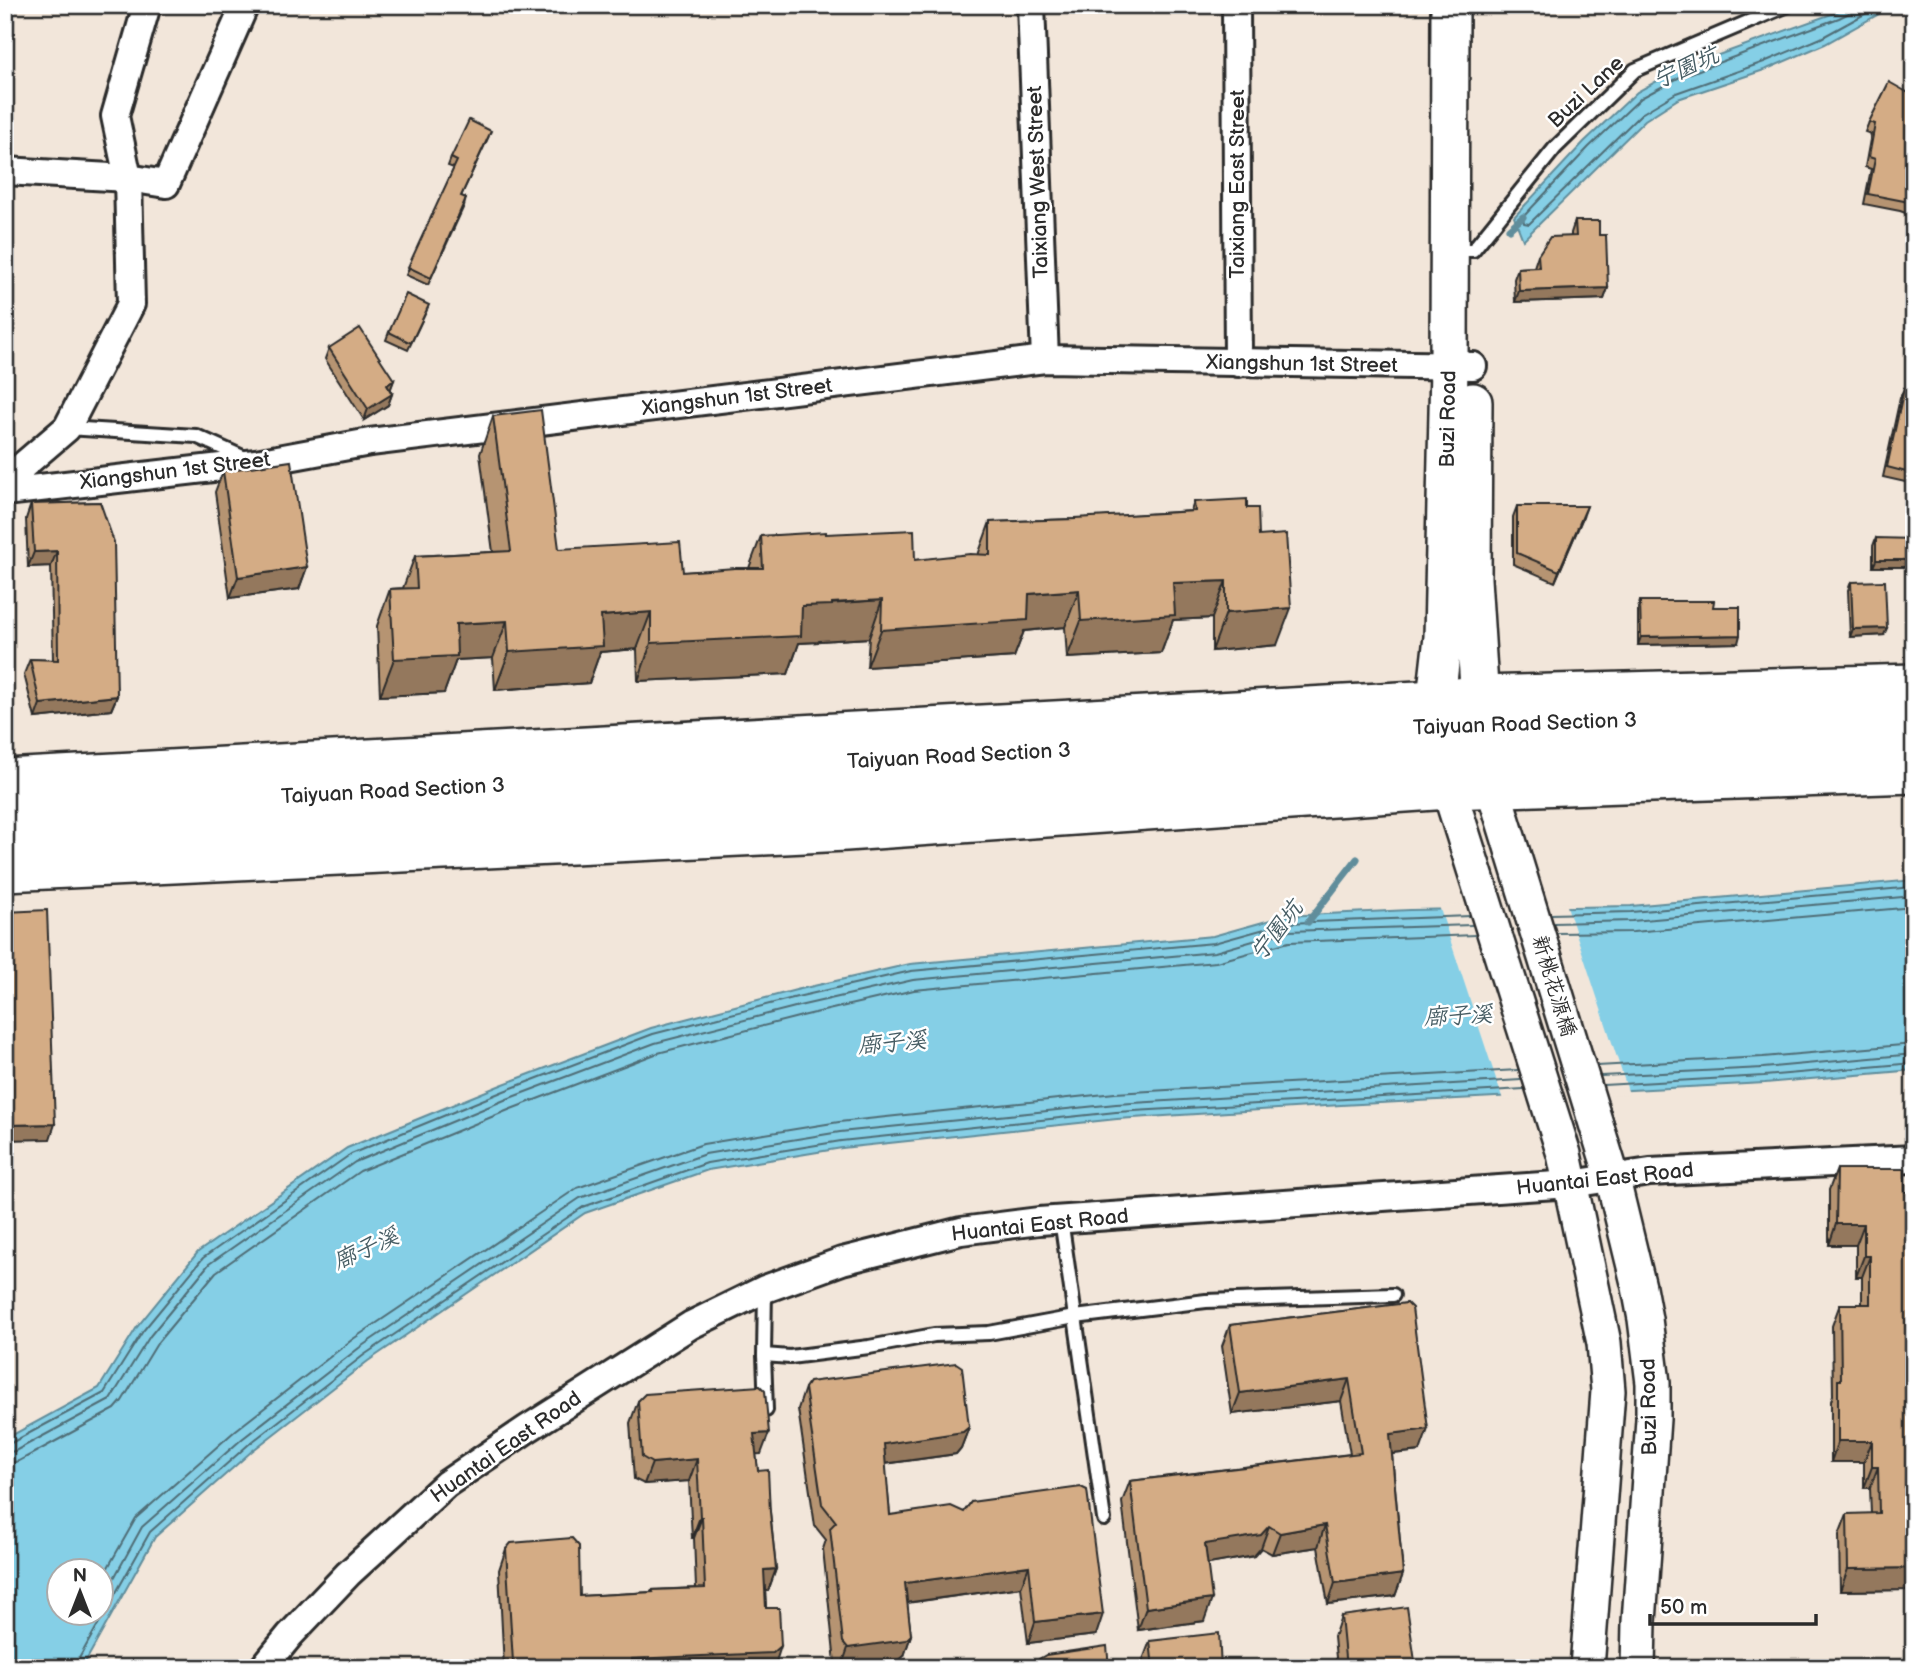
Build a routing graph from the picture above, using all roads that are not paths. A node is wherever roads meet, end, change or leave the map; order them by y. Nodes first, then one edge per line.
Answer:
1 (147, 5) edge
2 (244, 5) edge
3 (1031, 5) edge
4 (1236, 5) edge
5 (1450, 5) edge
6 (1473, 5) edge
7 (1788, 5) edge
8 (5, 171) edge
9 (128, 178) junction
10 (1461, 250) junction
11 (1045, 359) junction
12 (1238, 363) junction
13 (1461, 366) junction
14 (67, 428) junction
15 (256, 463) junction
16 (5, 481) edge
17 (5, 492) edge
18 (1914, 682) edge
19 (1914, 711) edge
20 (1914, 743) edge
21 (1441, 745) junction
22 (1488, 757) junction
23 (1914, 774) edge
24 (5, 778) edge
25 (5, 811) edge
26 (1461, 828) joint
27 (5, 837) edge
28 (5, 872) edge
29 (1914, 1159) edge
30 (1609, 1164) junction
31 (1567, 1169) junction
32 (1061, 1219) junction
33 (765, 1289) junction
34 (1393, 1295) dead end
35 (1075, 1317) junction
36 (764, 1355) junction
37 (767, 1422) edge
38 (1104, 1519) dead end
39 (263, 1668) edge
40 (1587, 1668) edge
41 (1638, 1668) edge

1 - 9 street
2 - 9 street
3 - 11 street, Taixiang West Street
4 - 12 street, Taixiang East Street
5 - 10 main road, Buzi Road
6 - 10 main road, Buzi Road
7 - 10 lane, Buzi Lane
8 - 9 street
9 - 14 street
10 - 13 main road, Buzi Road
11 - 12 street, Xiangshun 1st Street
11 - 15 street, Xiangshun 1st Street
12 - 13 street, Xiangshun 1st Street
13 - 21 main road, Buzi Road
13 - 22 main road, Buzi Road
14 - 15 lane
14 - 16 street
15 - 17 street, Xiangshun 1st Street
18 - 22 main road, Taiyuan Road Section 3
19 - 22 main road, Taiyuan Road Section 3
20 - 22 main road, Taiyuan Road Section 3
21 - 22 main road, Taiyuan Road Section 3
21 - 22 main road, Taiyuan Road Section 3
21 - 24 main road, Taiyuan Road Section 3
21 - 25 main road, Taiyuan Road Section 3
21 - 26 street, Buzi Road
21 - 27 main road, Taiyuan Road Section 3
21 - 28 main road, Taiyuan Road Section 3
22 - 23 main road, Taiyuan Road Section 3
22 - 30 street, 新桃花源橋
26 - 31 street, 新桃花源橋
29 - 30 street, Huantai East Road
30 - 31 street, Huantai East Road
30 - 41 street, Buzi Road
31 - 32 street, Huantai East Road
31 - 40 street, Buzi Road
32 - 33 street, Huantai East Road
32 - 35 lane
33 - 36 lane
33 - 39 street, Huantai East Road
34 - 35 lane
35 - 36 lane
35 - 38 lane
36 - 37 lane

